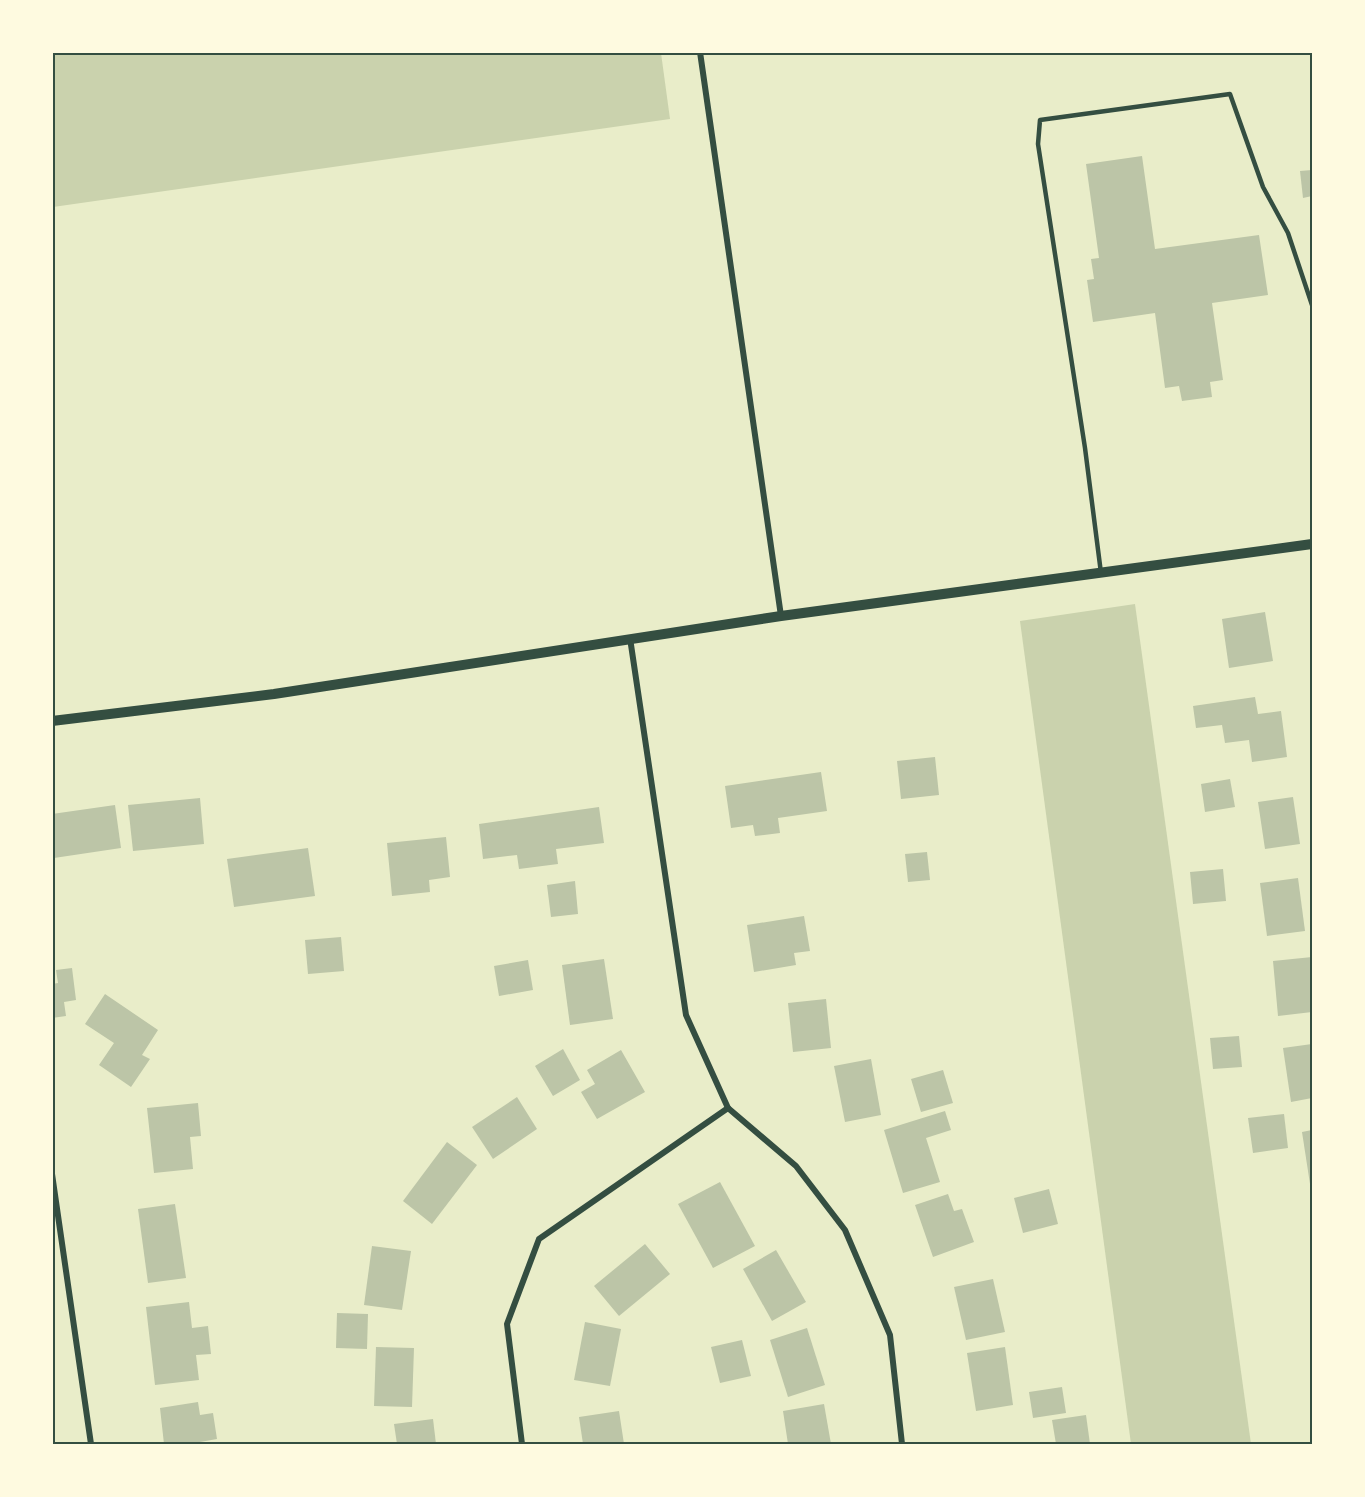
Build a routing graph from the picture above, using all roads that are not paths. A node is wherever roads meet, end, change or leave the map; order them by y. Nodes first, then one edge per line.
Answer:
1 (59, 52) edge
2 (700, 52) edge
3 (52, 53) edge
4 (1312, 305) edge
5 (1312, 544) edge
6 (1101, 573) junction
7 (781, 616) junction
8 (630, 638) junction
9 (52, 721) edge
10 (728, 1108) junction
11 (52, 1174) edge
12 (91, 1444) edge
13 (522, 1444) edge
14 (902, 1444) edge

1 - 3 lane
2 - 7 street
4 - 6 lane
5 - 6 street
6 - 7 street
7 - 8 street
8 - 9 street
8 - 10 street
10 - 13 street
10 - 14 street
11 - 12 street

